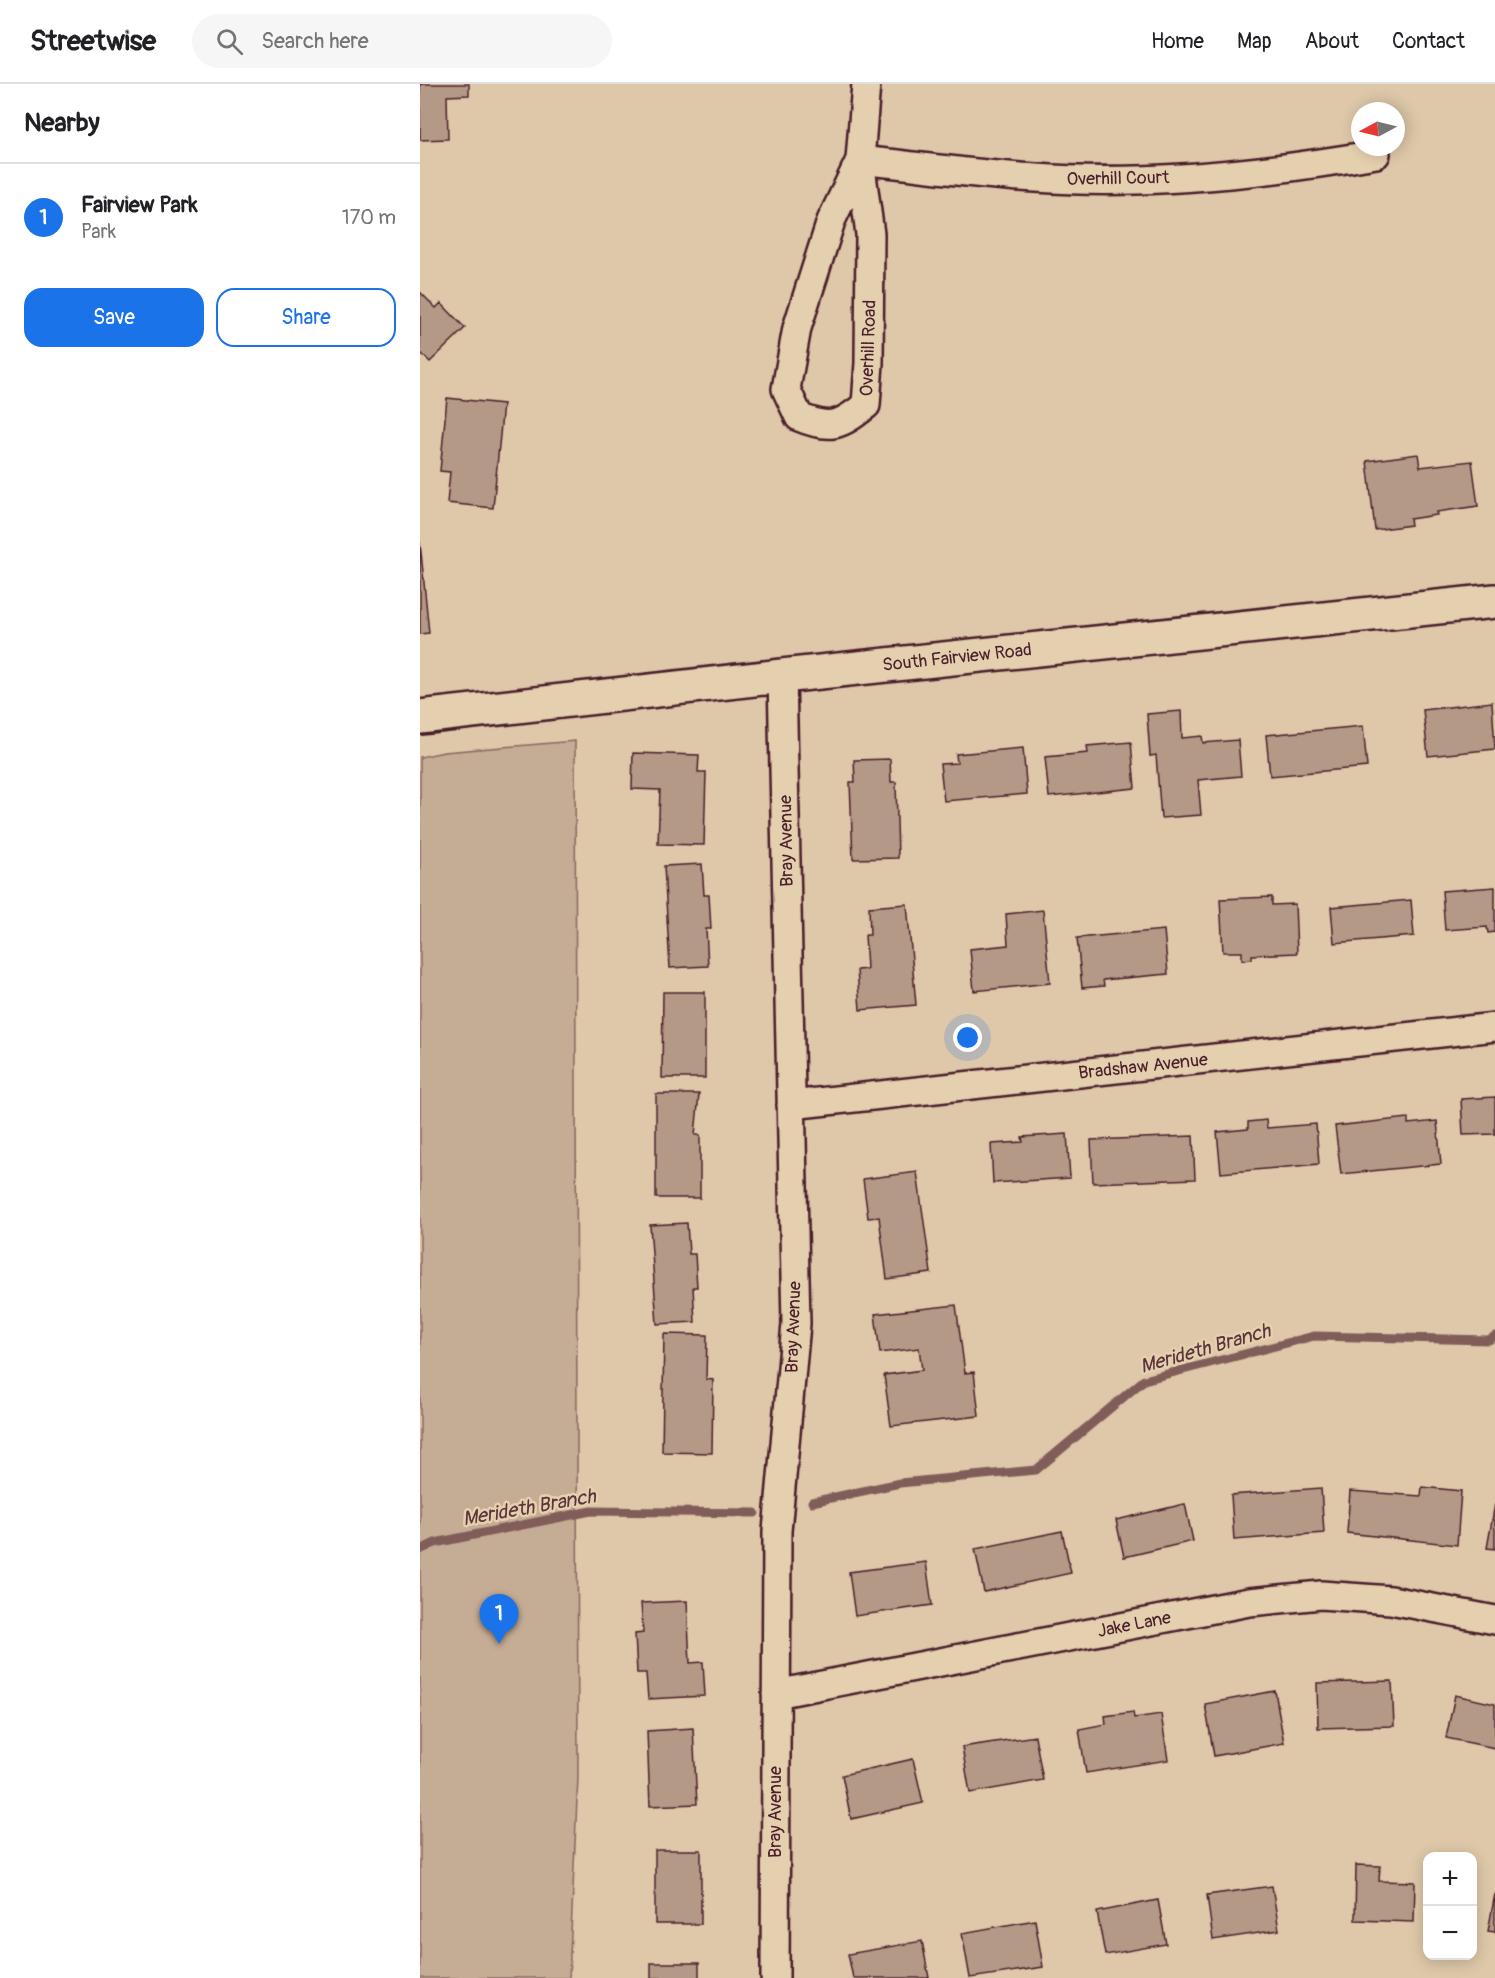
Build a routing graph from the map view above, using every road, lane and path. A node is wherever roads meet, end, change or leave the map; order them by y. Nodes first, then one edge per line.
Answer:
1 (866, 84) edge
2 (1364, 156) edge
3 (860, 159) junction
4 (1495, 601) edge
5 (782, 676) junction
6 (420, 717) edge
7 (1495, 1027) edge
8 (791, 1105) junction
9 (1495, 1620) edge
10 (776, 1694) junction
11 (775, 1978) edge

1 - 3 street, Overhill Road
2 - 3 street, Overhill Court
3 - 3 street, Overhill Road
4 - 5 street, South Fairview Road
5 - 6 street, South Fairview Road
5 - 8 street, Bray Avenue
7 - 8 street, Bradshaw Avenue
8 - 10 street, Bray Avenue
9 - 10 street, Jake Lane
10 - 11 street, Bray Avenue

